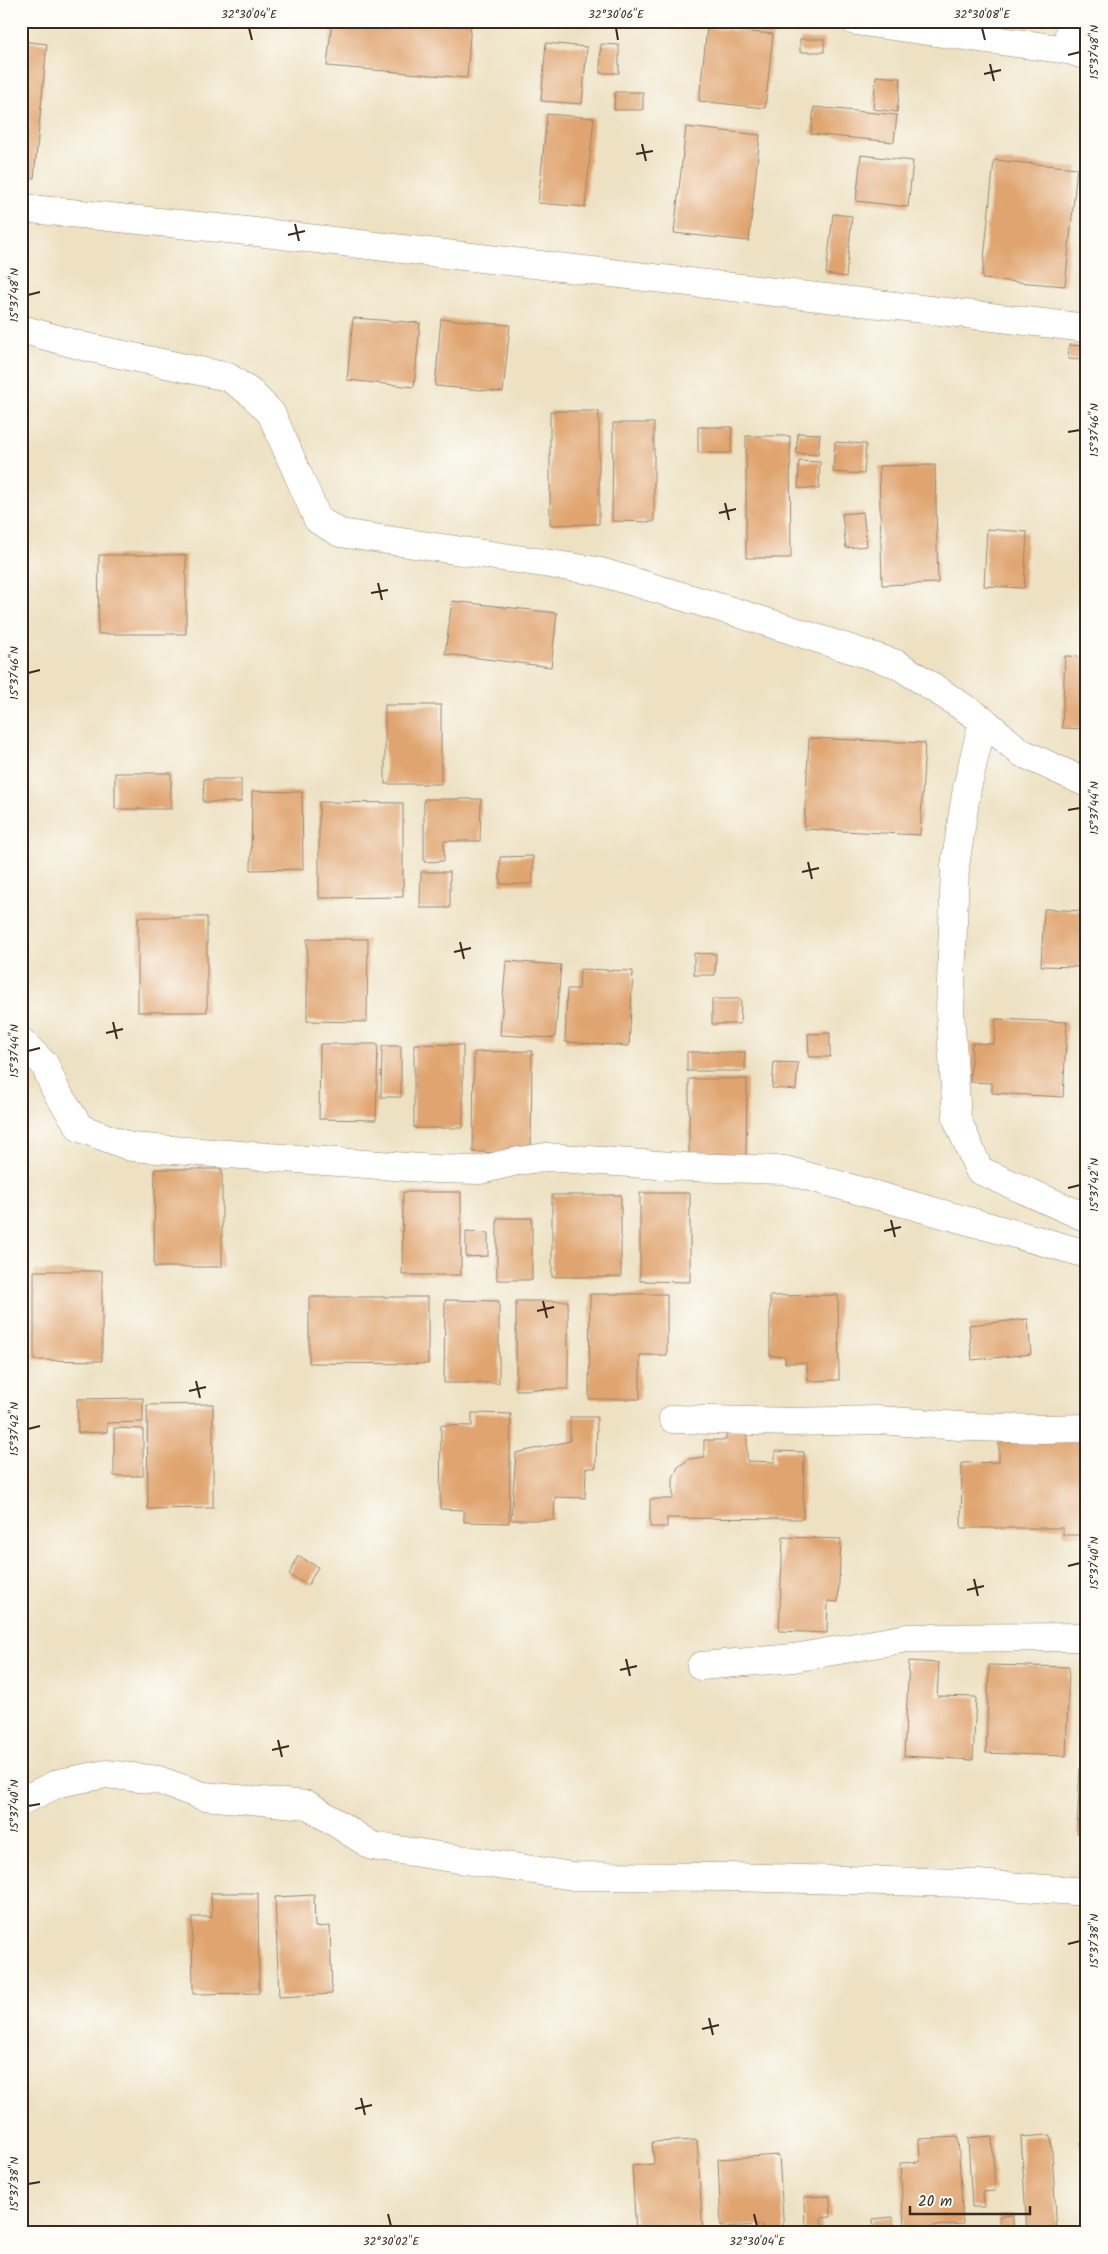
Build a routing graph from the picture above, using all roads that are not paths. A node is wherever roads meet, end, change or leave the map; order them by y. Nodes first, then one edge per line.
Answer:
1 (855, 21) edge
2 (1070, 21) edge
3 (1078, 53) edge
4 (21, 208) edge
5 (1087, 328) edge
6 (21, 329) edge
7 (983, 720) junction
8 (1087, 783) edge
9 (21, 1041) edge
10 (1087, 1218) edge
11 (1087, 1254) edge
12 (673, 1419) dead end
13 (1087, 1428) edge
14 (1087, 1637) edge
15 (701, 1666) dead end
16 (21, 1801) edge
17 (1087, 1892) edge

1 - 3 street
2 - 3 street
4 - 5 street
6 - 7 street
7 - 8 street
7 - 10 street
9 - 11 street
12 - 13 street
14 - 15 street
16 - 17 street

